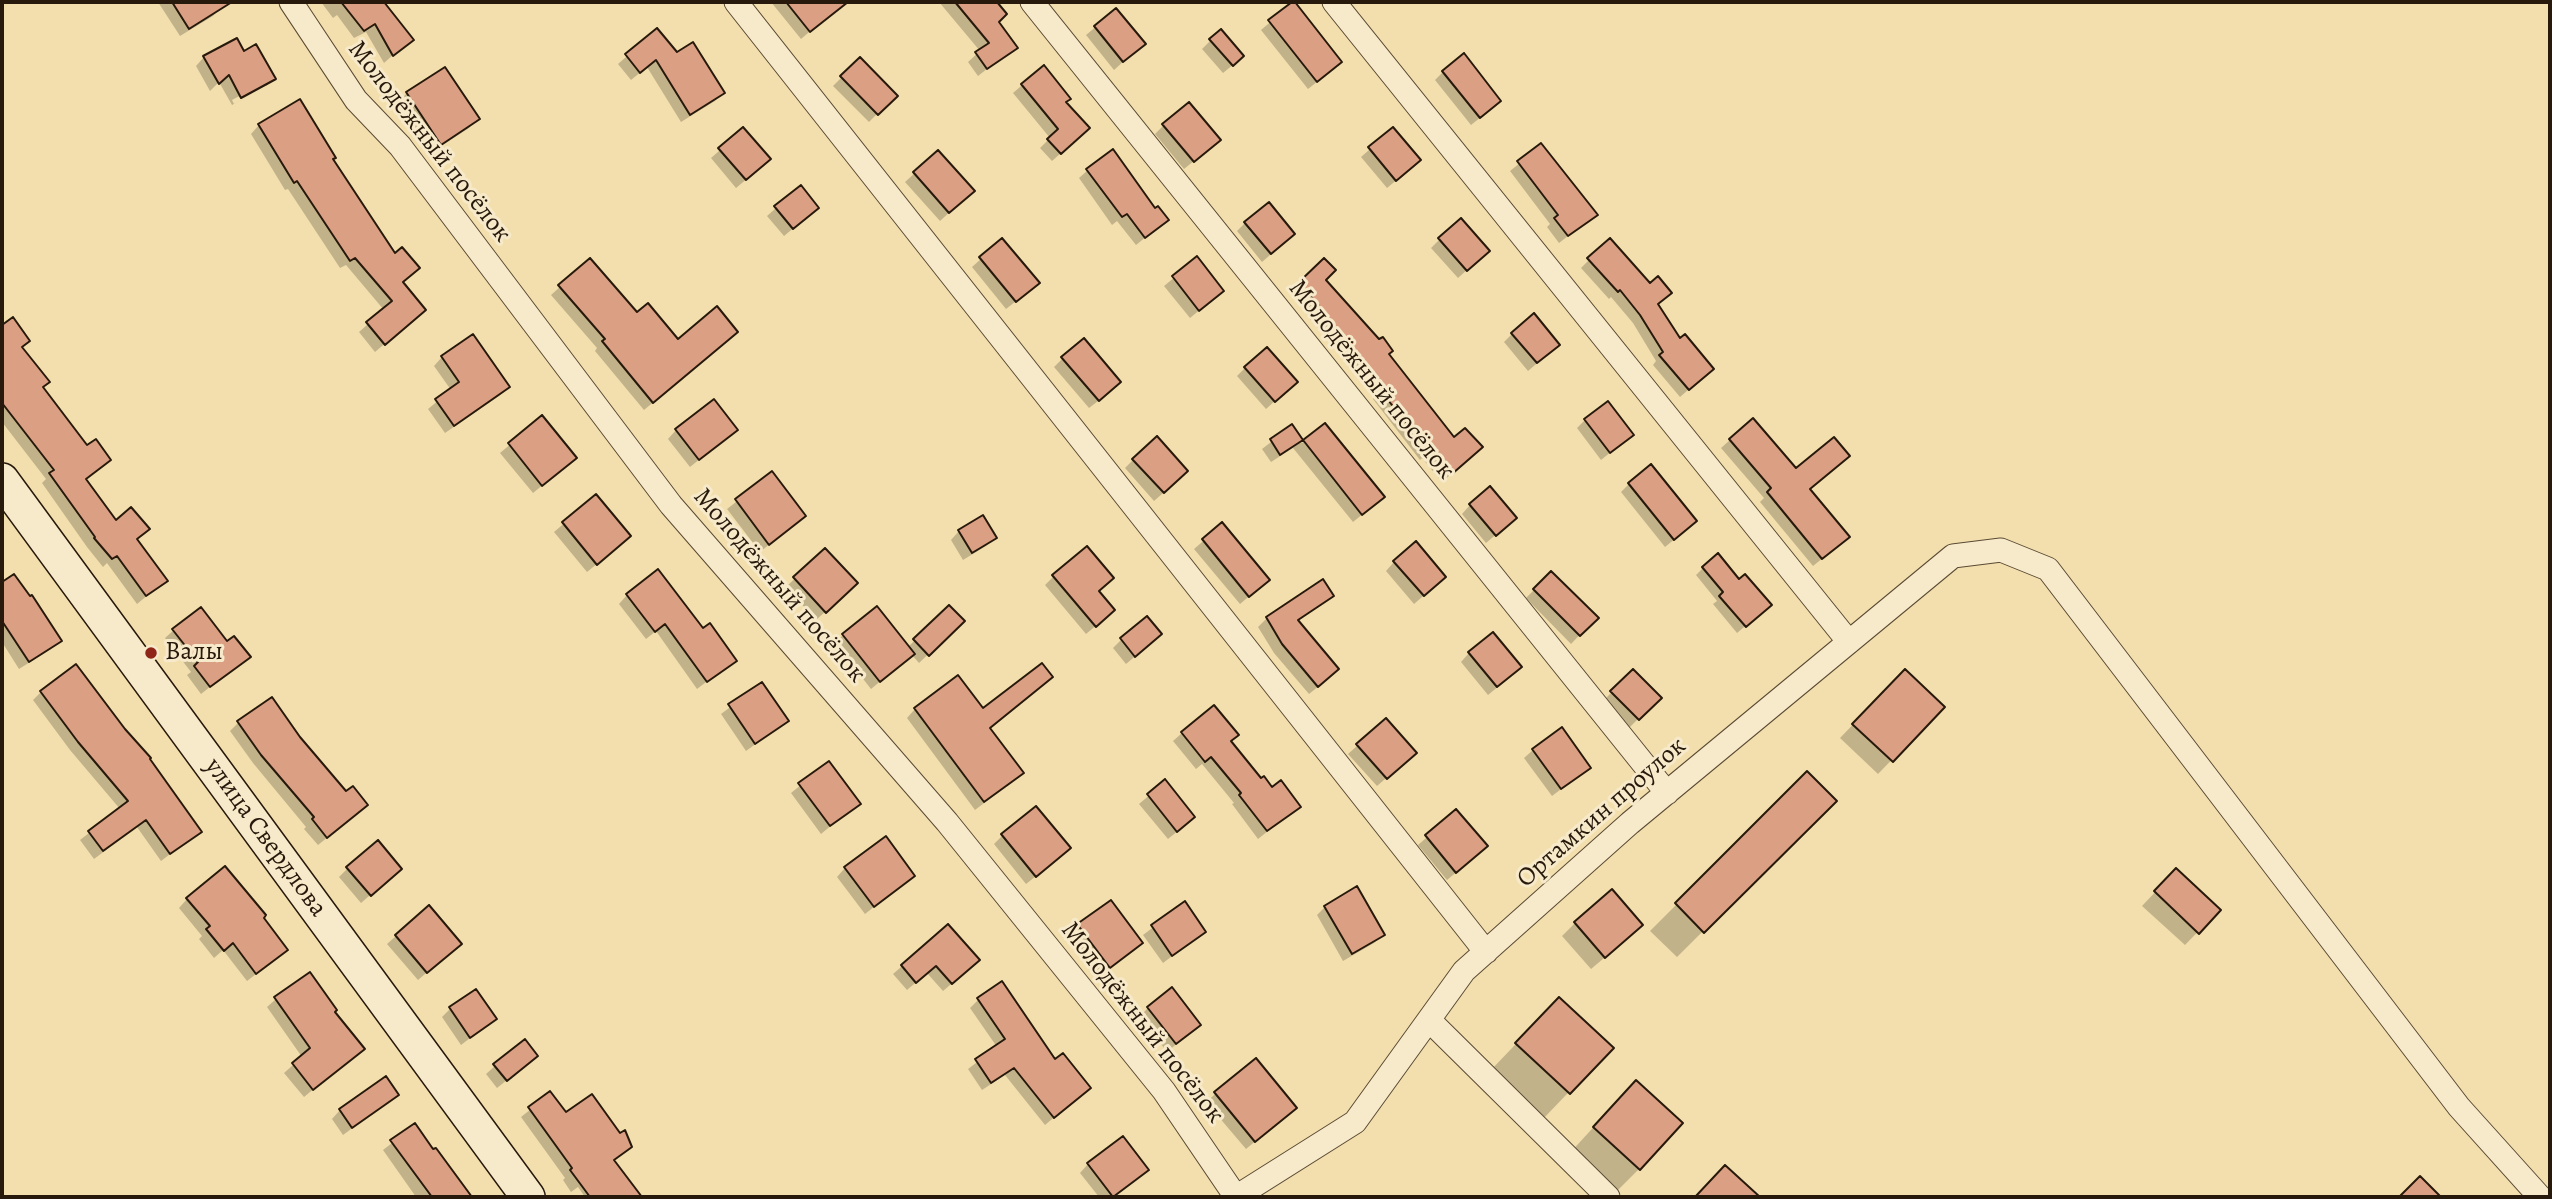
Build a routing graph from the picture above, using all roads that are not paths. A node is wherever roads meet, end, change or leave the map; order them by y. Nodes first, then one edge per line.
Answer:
1 (291, 2) edge
2 (736, 2) edge
3 (1032, 2) edge
4 (1334, 2) edge
5 (2, 480) edge
6 (1849, 642) junction
7 (1667, 793) junction
8 (1486, 952) junction
9 (1429, 1020) junction
10 (528, 1197) edge
11 (1236, 1197) edge
12 (1608, 1197) edge
13 (2540, 1197) edge

1 - 11 street, Молодёжный посёлок
2 - 8 street
3 - 7 street, Молодёжный посёлок
4 - 6 street
5 - 10 street, улица Свердлова
6 - 7 street, Ортамкин проулок
6 - 13 street, Ортамкин проулок
7 - 8 street, Ортамкин проулок
8 - 9 street, Ортамкин проулок
9 - 11 street, Ортамкин проулок
9 - 12 street

